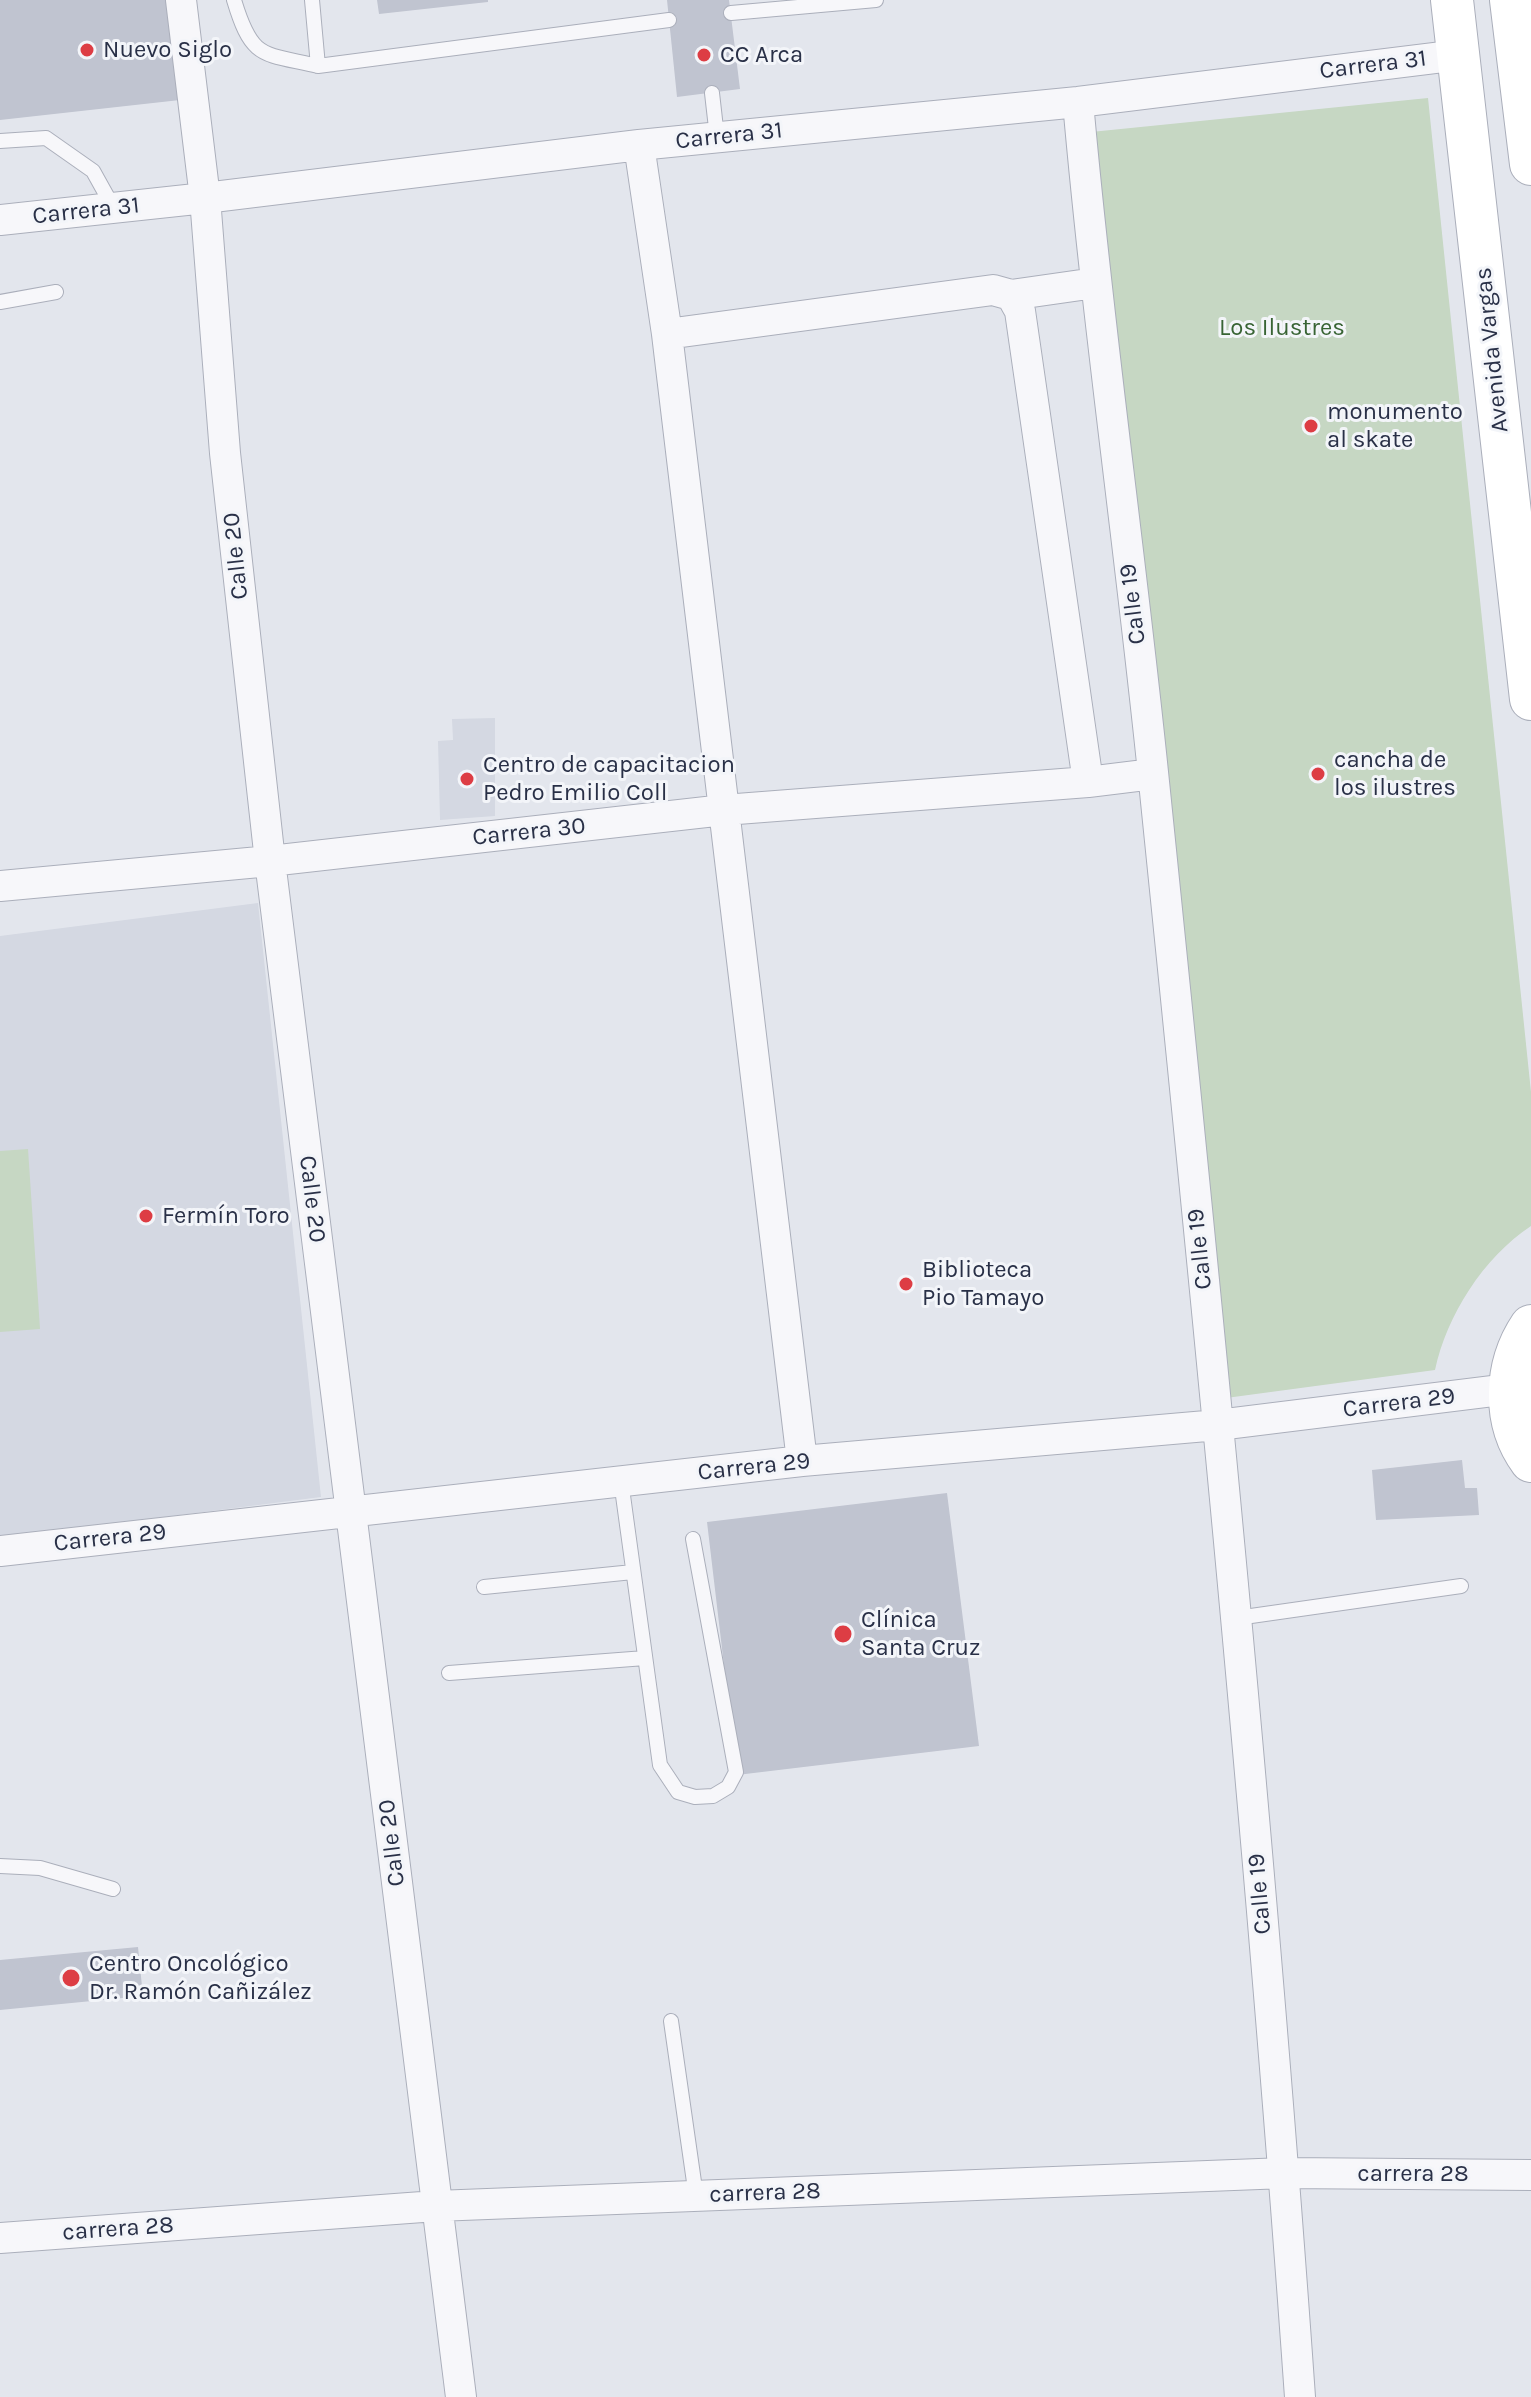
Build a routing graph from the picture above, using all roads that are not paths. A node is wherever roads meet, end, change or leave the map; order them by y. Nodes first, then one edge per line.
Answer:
1 (181, 0) edge
2 (234, 0) edge
3 (312, 0) edge
4 (876, 0) edge
5 (1452, 0) edge
6 (1511, 0) edge
7 (731, 13) dead end
8 (669, 20) dead end
9 (1459, 55) junction
10 (318, 66) junction
11 (712, 93) dead end
12 (1078, 102) junction
13 (717, 137) junction
14 (1529, 140) edge
15 (0, 141) edge
16 (639, 145) junction
17 (205, 198) junction
18 (113, 207) junction
19 (0, 220) edge
20 (1095, 283) junction
21 (56, 292) dead end
22 (1011, 295) junction
23 (0, 302) edge
24 (667, 334) junction
25 (1531, 699) edge
26 (1153, 774) junction
27 (1088, 782) junction
28 (724, 810) junction
29 (270, 861) junction
30 (0, 886) edge
31 (1531, 1326) edge
32 (1509, 1389) junction
33 (1218, 1425) junction
34 (802, 1461) junction
35 (1531, 1461) edge
36 (621, 1481) junction
37 (352, 1511) junction
38 (693, 1539) dead end
39 (0, 1551) edge
40 (633, 1572) junction
41 (1461, 1586) dead end
42 (484, 1587) dead end
43 (1237, 1618) junction
44 (645, 1658) junction
45 (449, 1673) dead end
46 (0, 1866) edge
47 (113, 1889) dead end
48 (671, 2021) dead end
49 (1285, 2173) junction
50 (1531, 2175) edge
51 (696, 2196) junction
52 (436, 2206) junction
53 (0, 2238) edge
54 (461, 2397) edge
55 (1300, 2397) edge

1 - 17 street, Calle 20
2 - 10 lane
3 - 10 lane
4 - 7 lane
5 - 9 main road, Avenida Vargas
6 - 14 main road
8 - 10 lane
9 - 12 street, Carrera 31
9 - 25 main road, Avenida Vargas
11 - 13 lane
12 - 13 street, Carrera 31
12 - 20 street, Calle 19
13 - 16 street, Carrera 31
15 - 18 lane
16 - 17 street, Carrera 31
16 - 24 street
17 - 18 street, Carrera 31
17 - 29 street, Calle 20
18 - 19 street, Carrera 31
20 - 22 street
20 - 26 street, Calle 19
21 - 23 lane
22 - 24 street
22 - 27 street
24 - 28 street
26 - 27 street, Carrera 30
26 - 33 street, Calle 19
27 - 28 street, Carrera 30
28 - 29 street, Carrera 30
28 - 34 street
29 - 30 street, Carrera 30
29 - 37 street, Calle 20
31 - 32 main road
32 - 33 street, Carrera 29
32 - 35 main road
33 - 34 street, Carrera 29
33 - 43 street, Calle 19
34 - 36 street, Carrera 29
36 - 37 street, Carrera 29
36 - 40 lane
37 - 39 street, Carrera 29
37 - 52 street, Calle 20
38 - 44 lane
40 - 42 lane
40 - 44 lane
41 - 43 lane
43 - 49 street, Calle 19
44 - 45 lane
46 - 47 lane
48 - 51 lane
49 - 50 street, carrera 28
49 - 51 street, carrera 28
49 - 55 street, Calle 19
51 - 52 street, carrera 28
52 - 53 street, carrera 28
52 - 54 street, Calle 20

